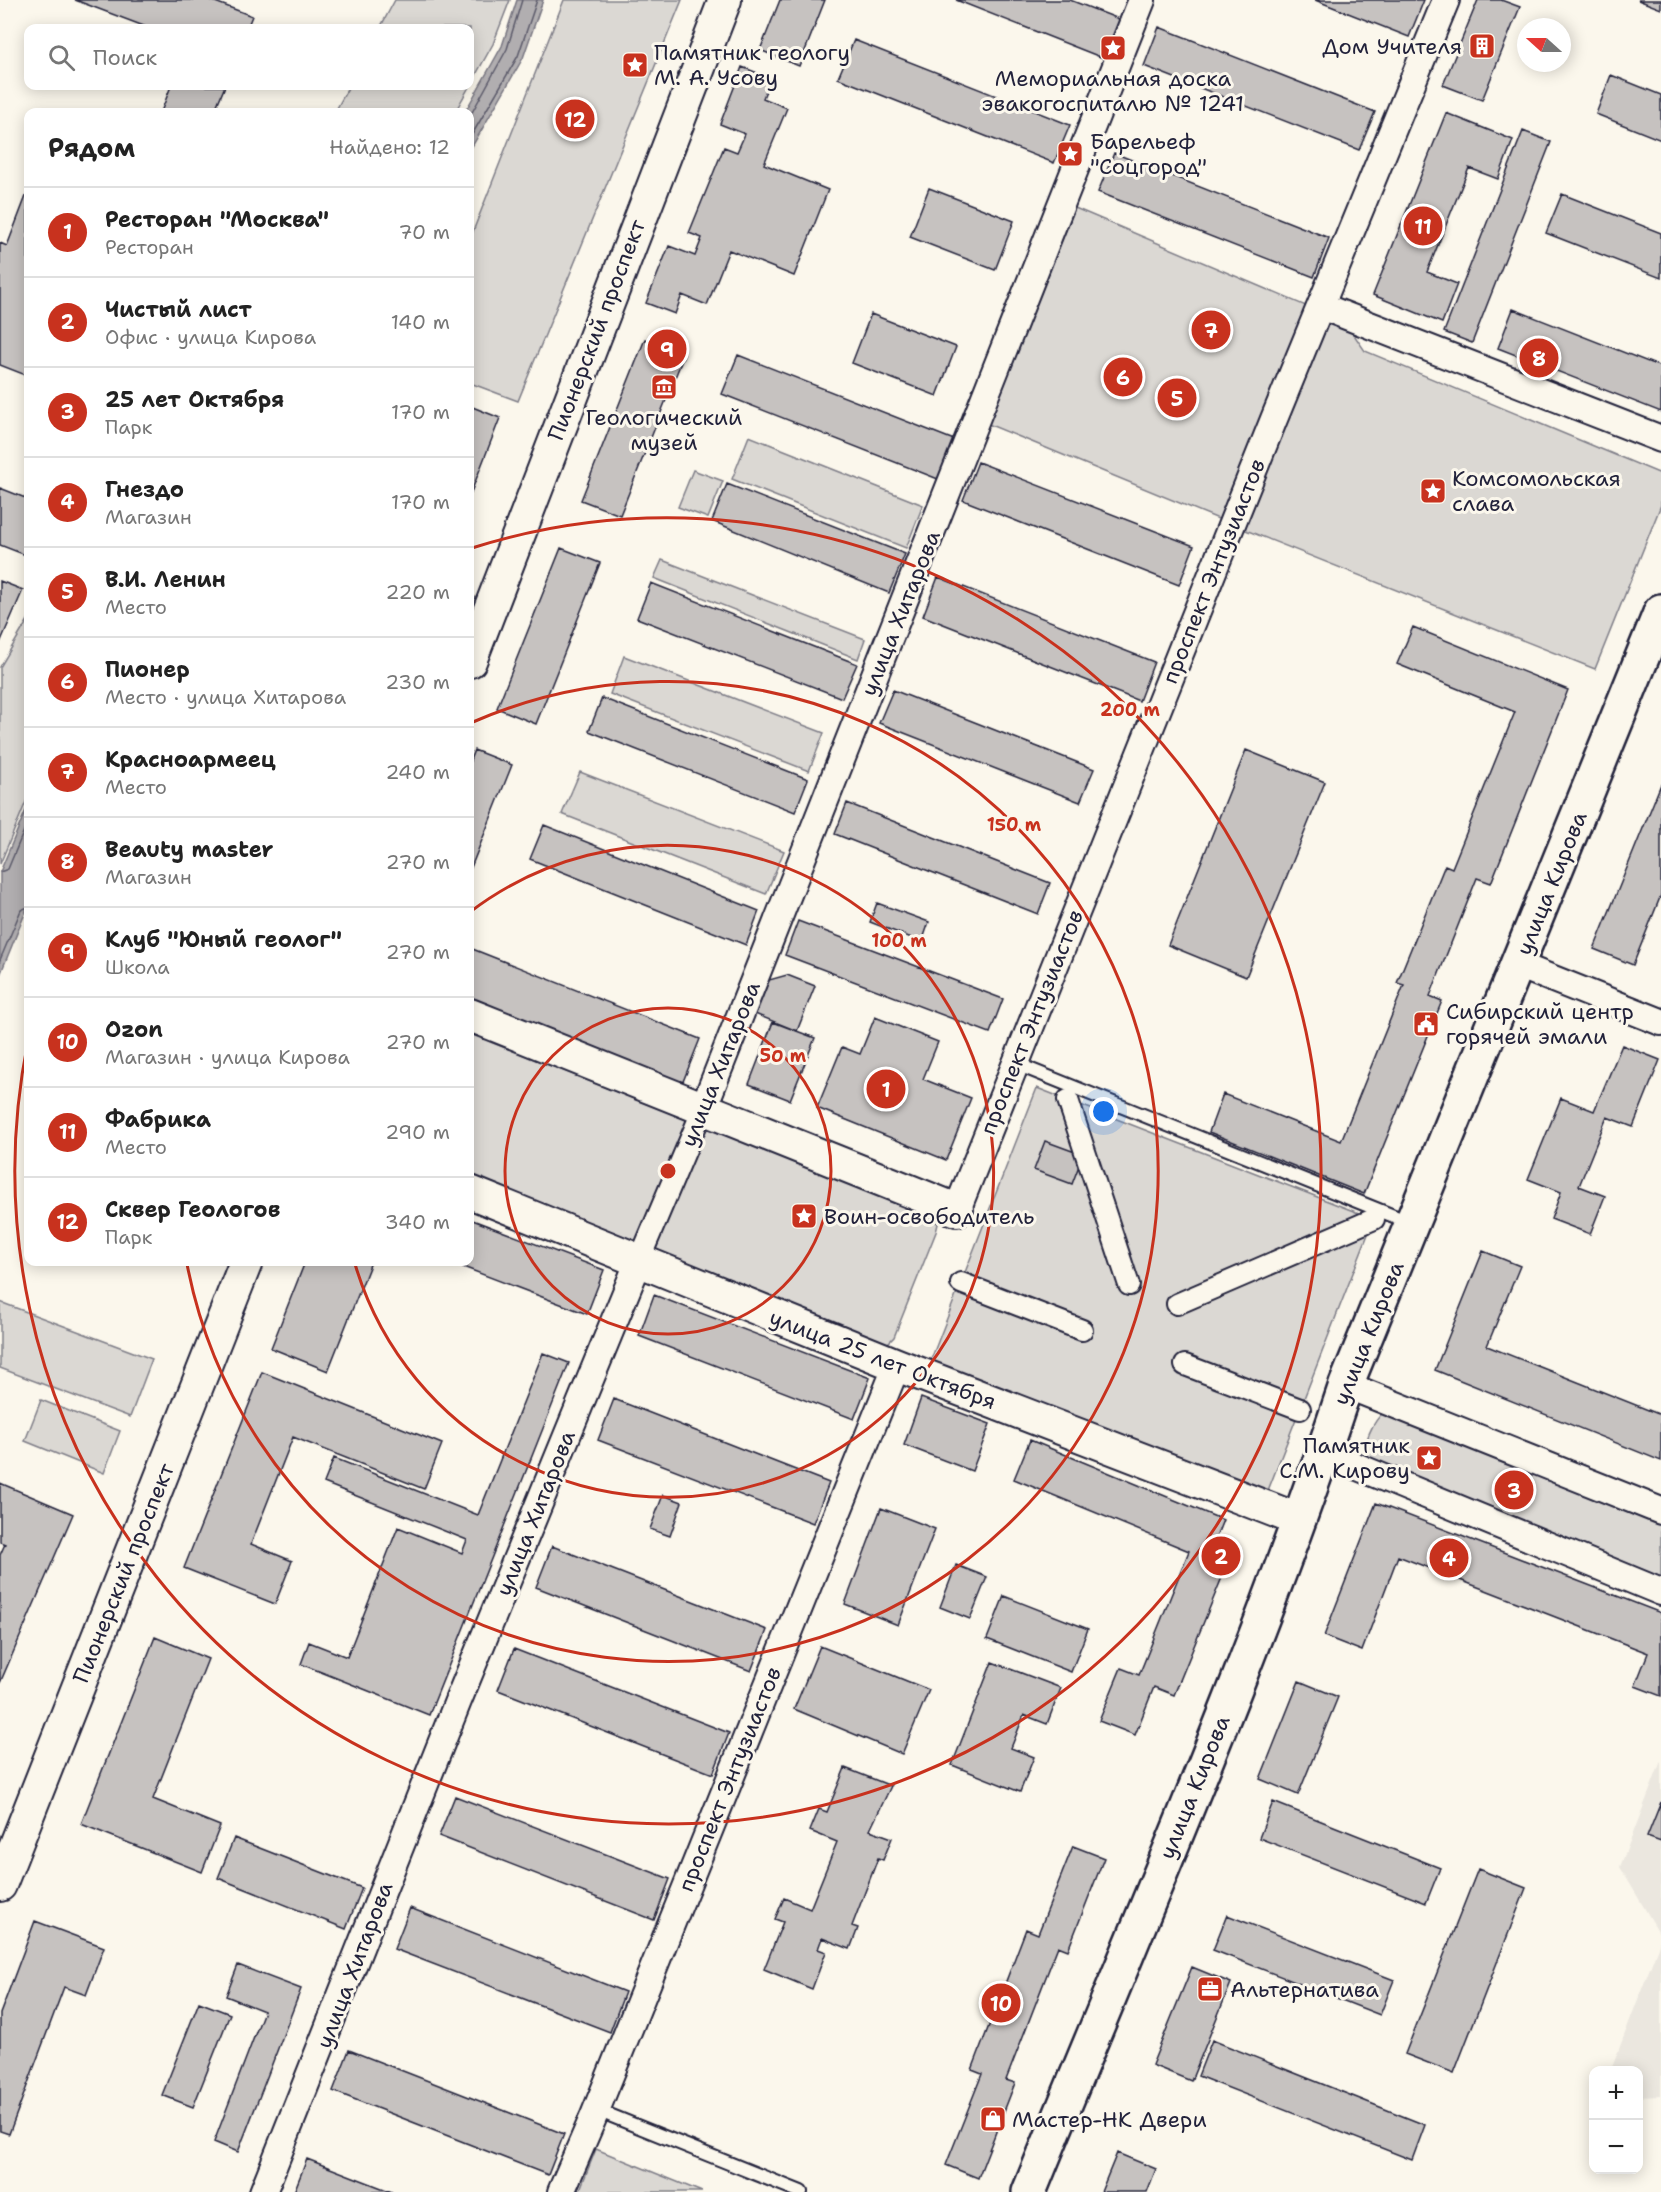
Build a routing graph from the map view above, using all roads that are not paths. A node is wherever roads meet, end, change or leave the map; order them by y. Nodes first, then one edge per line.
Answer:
1 (725, 0) edge
2 (1142, 0) edge
3 (1446, 0) edge
4 (1321, 306) junction
5 (1661, 439) edge
6 (1661, 611) edge
7 (474, 651) edge
8 (1518, 965) junction
9 (474, 1017) edge
10 (1661, 1022) edge
11 (1014, 1063) junction
12 (1068, 1100) dead end
13 (703, 1110) junction
14 (474, 1194) edge
15 (957, 1210) joint
16 (1374, 1219) dead end
17 (1412, 1223) junction
18 (638, 1263) junction
19 (244, 1266) edge
20 (961, 1283) dead end
21 (1129, 1285) dead end
22 (1177, 1304) dead end
23 (1082, 1330) dead end
24 (897, 1365) junction
25 (1185, 1365) dead end
26 (1346, 1385) junction
27 (1300, 1409) dead end
28 (1323, 1453) junction
29 (1661, 1511) edge
30 (1299, 1520) junction
31 (1661, 1592) edge
32 (0, 1885) edge
33 (597, 2110) junction
34 (263, 2192) edge
35 (561, 2192) edge
36 (801, 2192) edge
37 (1029, 2192) edge

1 - 7 street, Пионерский проспект
2 - 13 street, улица Хитарова
3 - 4 street, проспект Энтузиастов
4 - 5 street
4 - 11 street, проспект Энтузиастов
6 - 8 main road, улица Кирова
8 - 10 street
8 - 17 main road, улица Кирова
9 - 13 street
11 - 15 street, проспект Энтузиастов
11 - 17 lane
12 - 21 street
13 - 15 street
13 - 18 street, улица Хитарова
14 - 18 street, улица 25 лет Октября
16 - 22 street
17 - 26 main road, улица Кирова
18 - 24 street, улица 25 лет Октября
18 - 34 street, улица Хитарова
19 - 32 street, Пионерский проспект
20 - 23 street
24 - 30 street, улица 25 лет Октября
24 - 33 street, проспект Энтузиастов
25 - 27 street
26 - 28 main road, улица Кирова
26 - 29 street
28 - 30 main road, улица Кирова
28 - 31 street
30 - 37 main road, улица Кирова
33 - 35 street, проспект Энтузиастов
33 - 36 lane

